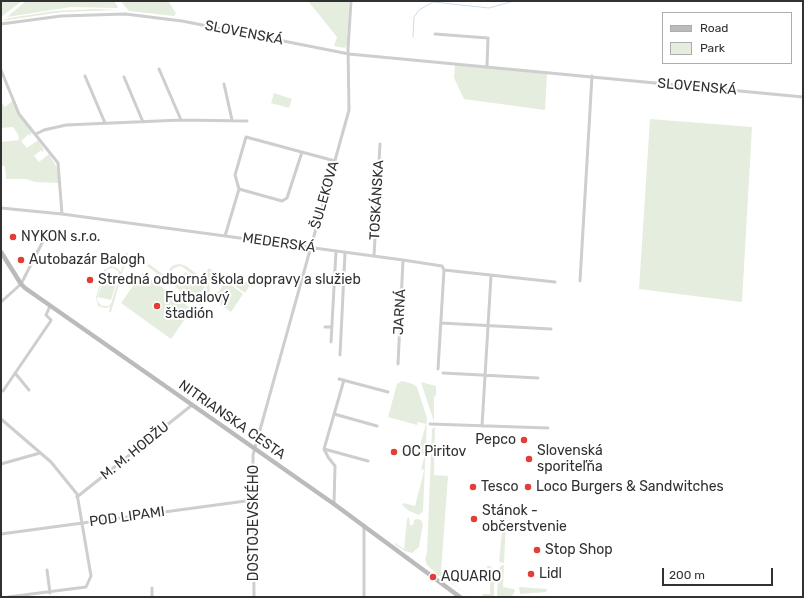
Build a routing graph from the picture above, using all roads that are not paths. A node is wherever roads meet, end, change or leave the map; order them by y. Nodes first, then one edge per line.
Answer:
1 (351, 1) edge
2 (1, 24) edge
3 (435, 34) dead end
4 (349, 54) junction
5 (487, 66) junction
6 (158, 69) dead end
7 (1, 70) edge
8 (85, 76) dead end
9 (592, 76) junction
10 (124, 77) dead end
11 (224, 84) dead end
12 (803, 97) edge
13 (181, 120) junction
14 (232, 120) junction
15 (247, 121) dead end
16 (143, 122) junction
17 (105, 123) junction
18 (36, 134) junction
19 (380, 144) dead end
20 (302, 152) junction
21 (335, 161) junction
22 (239, 189) junction
23 (1, 208) edge
24 (62, 214) junction
25 (225, 236) junction
26 (44, 242) dead end
27 (311, 248) junction
28 (336, 251) junction
29 (1, 252) edge
30 (345, 253) junction
31 (374, 256) junction
32 (403, 260) junction
33 (444, 270) junction
34 (491, 276) junction
35 (580, 281) dead end
36 (555, 282) dead end
37 (21, 284) junction
38 (1, 302) edge
39 (50, 306) junction
40 (441, 323) junction
41 (487, 325) junction
42 (325, 327) dead end
43 (332, 327) junction
44 (551, 329) dead end
45 (331, 342) dead end
46 (340, 355) dead end
47 (398, 364) dead end
48 (438, 369) dead end
49 (15, 373) junction
50 (443, 373) dead end
51 (485, 375) junction
52 (538, 378) dead end
53 (339, 379) dead end
54 (344, 380) junction
55 (29, 390) dead end
56 (3, 391) dead end
57 (388, 392) dead end
58 (192, 405) junction
59 (334, 414) junction
60 (1, 419) edge
61 (430, 424) dead end
62 (376, 426) dead end
63 (482, 426) junction
64 (548, 428) dead end
65 (324, 449) junction
66 (255, 450) junction
67 (333, 451) junction
68 (40, 453) junction
69 (329, 459) junction
70 (368, 461) dead end
71 (1, 464) edge
72 (77, 498) junction
73 (253, 500) junction
74 (334, 504) junction
75 (81, 523) junction
76 (364, 527) junction
77 (1, 534) edge
78 (47, 570) dead end
79 (152, 588) dead end
80 (50, 593) junction
81 (8, 597) edge
82 (152, 597) edge
83 (254, 597) edge
84 (364, 597) edge
85 (460, 597) edge

1 - 4 street, ŠULEKOVA
2 - 4 street, SLOVENSKÁ
3 - 5 street
4 - 5 street, SLOVENSKÁ
4 - 21 street, ŠULEKOVA
5 - 9 street, SLOVENSKÁ
6 - 13 street
7 - 18 street
8 - 17 street
9 - 12 street, SLOVENSKÁ
9 - 35 street
10 - 16 street
11 - 14 street
13 - 14 street
13 - 16 street
14 - 15 street
16 - 17 street
17 - 18 street
18 - 24 street
19 - 31 street, TOSKÁNSKA
20 - 21 street
20 - 22 street
20 - 22 street
21 - 27 street, ŠULEKOVA
22 - 25 street
23 - 24 street, MEDERSKÁ
24 - 25 street, MEDERSKÁ
25 - 27 street, MEDERSKÁ
26 - 37 street
27 - 28 street, MEDERSKÁ
27 - 66 street, ŠULEKOVA
28 - 30 street, MEDERSKÁ
28 - 43 street
29 - 37 main road, NITRIANSKA CESTA
30 - 31 street, MEDERSKÁ
30 - 46 street
31 - 32 street, MEDERSKÁ
32 - 33 street, MEDERSKÁ
32 - 47 street, JARNÁ
33 - 34 street, MEDERSKÁ
33 - 40 street
34 - 36 street, MEDERSKÁ
34 - 41 street
37 - 38 street
37 - 39 main road, NITRIANSKA CESTA
39 - 49 street
39 - 58 main road, NITRIANSKA CESTA
40 - 41 street
40 - 48 street
41 - 44 street
41 - 51 street
42 - 43 street
43 - 45 street
49 - 55 street
49 - 56 street
50 - 51 street
51 - 52 street
51 - 63 street
53 - 54 street
54 - 57 street
54 - 59 street
58 - 66 main road, NITRIANSKA CESTA
58 - 72 street, M. M. HODŽU
59 - 62 street
59 - 65 street
60 - 68 street
61 - 63 street
63 - 64 street
65 - 67 street
65 - 69 street
66 - 73 street, DOSTOJEVSKÉHO
66 - 74 main road, NITRIANSKA CESTA
67 - 69 street
67 - 70 street
68 - 71 street
68 - 72 street
69 - 74 street
72 - 75 street
73 - 75 street, POD LIPAMI
73 - 83 street, DOSTOJEVSKÉHO
74 - 76 main road, NITRIANSKA CESTA
75 - 77 street, POD LIPAMI
75 - 80 street
76 - 84 street
76 - 85 main road, NITRIANSKA CESTA
78 - 80 street
79 - 82 street
80 - 81 street

